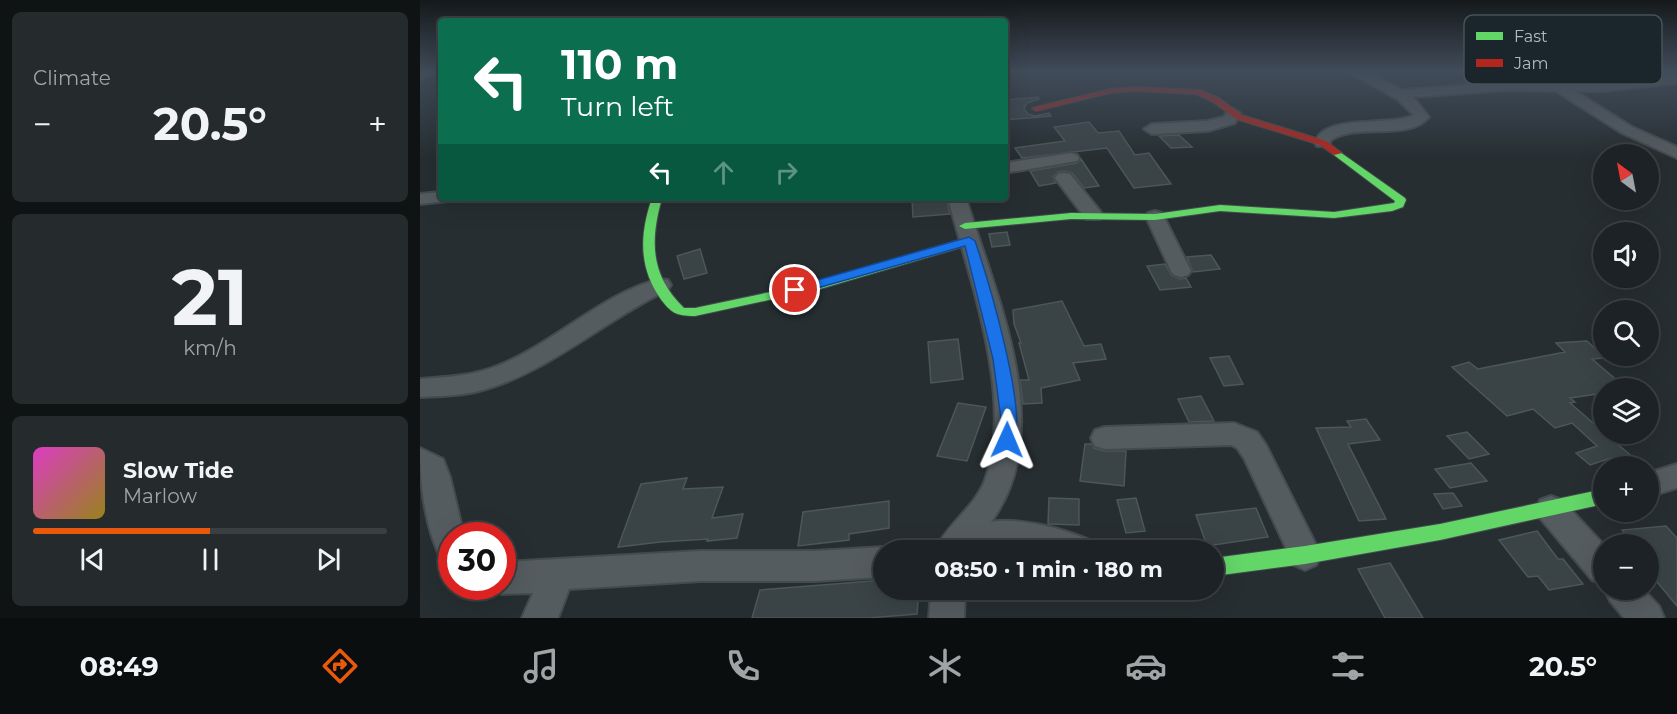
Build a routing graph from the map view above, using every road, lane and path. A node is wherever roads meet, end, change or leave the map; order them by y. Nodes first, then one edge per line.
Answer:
1 (1065, 101) edge
2 (1217, 101) edge
3 (1409, 101) edge
4 (1582, 101) edge
5 (1036, 108) dead end
6 (1233, 113) junction
7 (1152, 129) dead end
8 (1666, 133) dead end
9 (1644, 136) junction
10 (1323, 143) junction
11 (1677, 153) edge
12 (1071, 158) dead end
13 (1008, 168) edge
14 (1064, 178) dead end
15 (438, 196) edge
16 (420, 199) edge
17 (656, 201) edge
18 (958, 201) edge
19 (1093, 215) junction
20 (1155, 217) junction
21 (967, 234) junction
22 (1181, 271) dead end
23 (660, 285) junction
24 (420, 388) edge
25 (1105, 438) dead end
26 (420, 459) edge
27 (1677, 476) edge
28 (1659, 482) edge
29 (1593, 499) edge
30 (1551, 509) junction
31 (444, 522) edge
32 (958, 540) edge
33 (979, 540) edge
34 (1038, 540) edge
35 (1305, 555) junction
36 (1593, 556) edge
37 (873, 563) edge
38 (1224, 566) edge
39 (557, 575) junction
40 (516, 579) edge
41 (948, 600) edge
42 (1631, 600) edge
43 (540, 618) edge
44 (947, 618) edge
45 (1647, 618) edge

1 - 5 street
2 - 6 street
3 - 10 street
4 - 9 street
6 - 7 street
6 - 10 street
8 - 9 street
9 - 11 street
10 - 20 street
12 - 13 street
14 - 19 street
15 - 16 street
17 - 23 street
18 - 21 street
19 - 20 street
19 - 21 street
20 - 22 street
21 - 23 street
21 - 32 street
23 - 24 street
25 - 35 street
26 - 31 street
27 - 28 street
29 - 30 street
30 - 35 street
30 - 36 street
33 - 34 street
35 - 38 street
37 - 39 street
39 - 40 street
39 - 43 street
41 - 44 street
42 - 45 street

